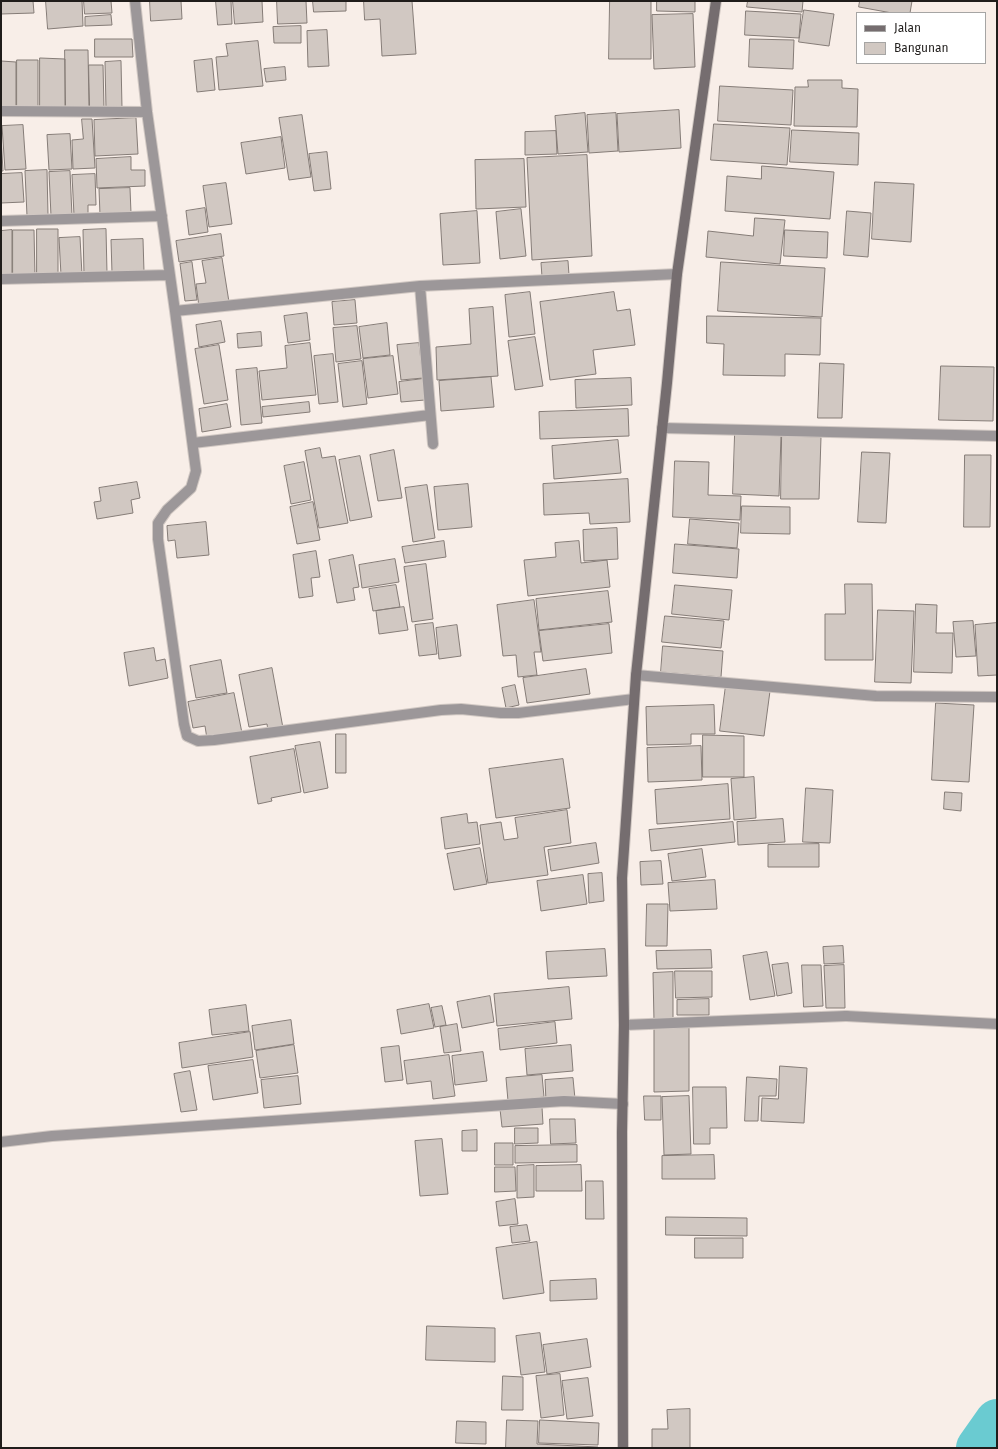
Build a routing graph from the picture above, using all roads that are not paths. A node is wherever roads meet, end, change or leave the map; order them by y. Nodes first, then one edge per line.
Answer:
1 (135, 1) edge
2 (716, 1) edge
3 (1, 111) edge
4 (147, 112) junction
5 (162, 216) junction
6 (1, 221) edge
7 (677, 274) junction
8 (170, 275) junction
9 (1, 279) edge
10 (420, 286) junction
11 (175, 311) junction
12 (430, 415) junction
13 (662, 428) junction
14 (997, 436) edge
15 (193, 443) junction
16 (433, 444) dead end
17 (636, 675) junction
18 (997, 697) edge
19 (634, 699) junction
20 (997, 1024) edge
21 (624, 1025) junction
22 (623, 1104) junction
23 (1, 1142) edge
24 (623, 1448) edge

1 - 4 street
2 - 7 street
3 - 4 street
4 - 5 street
5 - 6 street
5 - 8 street
7 - 10 street
7 - 13 street
8 - 9 street
8 - 11 street
10 - 11 street
10 - 12 street
11 - 15 street
12 - 15 street
12 - 16 street
13 - 14 street
13 - 17 street
15 - 19 street
17 - 18 street
17 - 19 street
19 - 21 street
20 - 21 street
21 - 22 street
22 - 23 street
22 - 24 street

